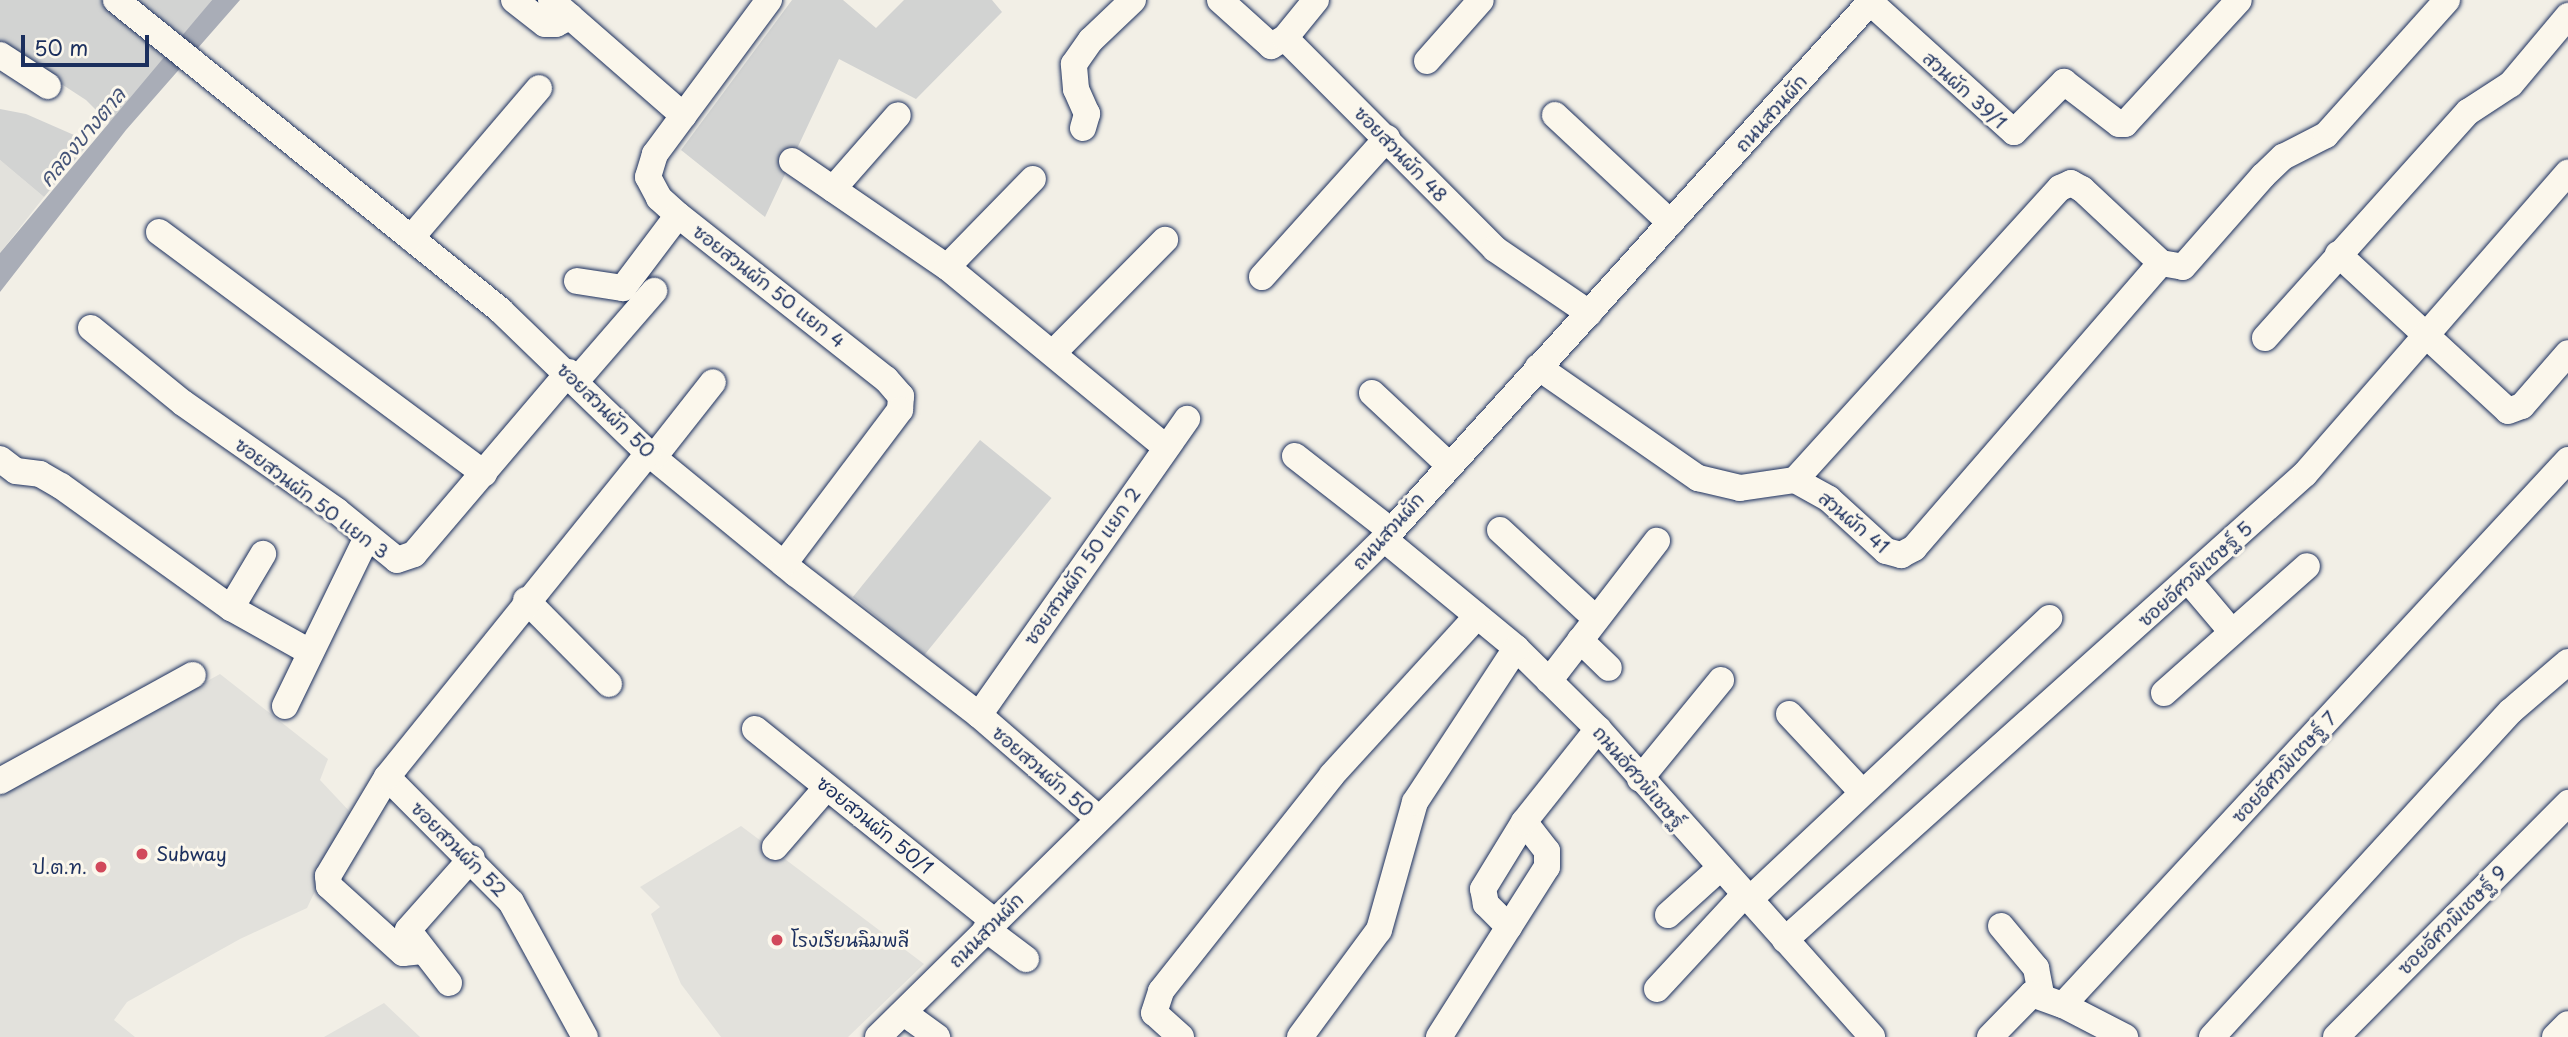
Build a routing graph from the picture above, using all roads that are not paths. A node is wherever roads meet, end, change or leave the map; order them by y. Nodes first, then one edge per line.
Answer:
1 (116, 0) edge
2 (514, 0) edge
3 (769, 0) edge
4 (1133, 0) edge
5 (1220, 0) edge
6 (1316, 0) edge
7 (1481, 0) edge
8 (2239, 0) edge
9 (2446, 0) edge
10 (1859, 4) edge
11 (561, 8) edge
12 (2568, 16) edge
13 (1285, 38) junction
14 (0, 55) edge
15 (1427, 61) dead end
16 (48, 86) dead end
17 (539, 88) dead end
18 (898, 115) dead end
19 (1555, 115) dead end
20 (684, 116) junction
21 (1083, 128) dead end
22 (1387, 138) junction
23 (792, 161) dead end
24 (2568, 173) edge
25 (1033, 180) dead end
26 (832, 188) junction
27 (678, 215) junction
28 (1671, 223) junction
29 (159, 232) dead end
30 (411, 238) junction
31 (1165, 240) dead end
32 (2338, 254) junction
33 (2161, 263) junction
34 (947, 267) junction
35 (1262, 277) dead end
36 (577, 281) dead end
37 (654, 291) dead end
38 (1589, 313) junction
39 (91, 328) dead end
40 (2426, 335) junction
41 (2265, 338) dead end
42 (1054, 352) junction
43 (2568, 353) edge
44 (1538, 367) junction
45 (573, 376) junction
46 (713, 382) dead end
47 (1372, 393) dead end
48 (1187, 419) dead end
49 (1165, 447) junction
50 (651, 455) junction
51 (1295, 456) dead end
52 (0, 459) edge
53 (2568, 460) edge
54 (1448, 464) junction
55 (484, 474) junction
56 (1794, 480) junction
57 (1500, 530) dead end
58 (1387, 535) junction
59 (367, 537) junction
60 (1657, 541) dead end
61 (263, 554) dead end
62 (784, 564) junction
63 (2307, 566) dead end
64 (2188, 580) junction
65 (526, 600) junction
66 (230, 608) junction
67 (1477, 615) junction
68 (2049, 618) dead end
69 (1588, 629) junction
70 (2232, 632) junction
71 (1516, 648) junction
72 (310, 652) junction
73 (2568, 662) edge
74 (1609, 668) dead end
75 (193, 675) dead end
76 (1721, 680) dead end
77 (1549, 681) junction
78 (609, 684) dead end
79 (2164, 693) dead end
80 (285, 706) dead end
81 (1789, 714) dead end
82 (979, 715) junction
83 (755, 729) dead end
84 (1598, 729) junction
85 (387, 777) junction
86 (1640, 779) junction
87 (0, 781) edge
88 (827, 787) junction
89 (1861, 791) junction
90 (2568, 803) edge
91 (1098, 818) junction
92 (1524, 822) junction
93 (775, 846) dead end
94 (472, 858) junction
95 (1720, 868) junction
96 (1746, 897) junction
97 (1668, 915) dead end
98 (990, 925) junction
99 (2001, 926) dead end
100 (1509, 927) junction
101 (1786, 940) junction
102 (422, 951) junction
103 (1026, 959) dead end
104 (449, 983) dead end
105 (1657, 989) dead end
106 (2052, 999) junction
107 (2568, 1024) edge
108 (891, 1029) edge
109 (585, 1037) edge
110 (937, 1037) edge
111 (1181, 1037) edge
112 (1300, 1037) edge
113 (1440, 1037) edge
114 (1872, 1037) edge
115 (1990, 1037) edge
116 (2125, 1037) edge
117 (2212, 1037) edge
118 (2336, 1037) edge
119 (2555, 1037) edge

1 - 30 street, ซอยสวนผัก 50
2 - 11 street
3 - 20 street, ซอยสวนผัก 50 แยก 4
4 - 21 street
5 - 13 street
6 - 13 street
7 - 15 street
8 - 10 street, สวนผัก 39/1
9 - 33 street
10 - 28 street, ถนนสวนผัก
11 - 20 street
12 - 32 street
13 - 22 street, ซอยสวนผัก 48
14 - 16 street
17 - 30 street
18 - 26 street
19 - 28 street
20 - 27 street, ซอยสวนผัก 50 แยก 4
22 - 35 street
22 - 38 street, ซอยสวนผัก 48
23 - 26 street
24 - 40 street, ซอยอัศวพิเชษฐ์ 5
25 - 34 street
26 - 34 street
27 - 36 street
27 - 62 street, ซอยสวนผัก 50 แยก 4
28 - 38 street, ถนนสวนผัก
29 - 55 street
30 - 45 street, ซอยสวนผัก 50
31 - 42 street
32 - 40 street
32 - 41 street
33 - 56 street, สวนผัก 41
33 - 56 street
34 - 42 street
37 - 45 street, ซอยสวนผัก 50 แยก 3
38 - 44 street, ถนนสวนผัก
39 - 59 street, ซอยสวนผัก 50 แยก 3
40 - 43 street
40 - 64 street, ซอยอัศวพิเชษฐ์ 5
42 - 49 street
44 - 54 street, ถนนสวนผัก
44 - 56 street
45 - 50 street, ซอยสวนผัก 50
45 - 55 street, ซอยสวนผัก 50 แยก 3
46 - 50 street
47 - 54 street
48 - 49 street, ซอยสวนผัก 50 แยก 2
49 - 82 street, ซอยสวนผัก 50 แยก 2
50 - 62 street, ซอยสวนผัก 50
50 - 65 street
51 - 58 street, ถนนอัศวพิเชษฐ์
52 - 66 street
53 - 106 street, ซอยอัศวพิเชษฐ์ 7
54 - 58 street, ถนนสวนผัก
55 - 59 street, ซอยสวนผัก 50 แยก 3
57 - 69 street
58 - 67 street, ถนนอัศวพิเชษฐ์
58 - 91 street, ถนนสวนผัก
59 - 72 street
60 - 69 street
61 - 66 street
62 - 82 street, ซอยสวนผัก 50
63 - 70 street
64 - 70 street
64 - 101 street, ซอยอัศวพิเชษฐ์ 5
65 - 78 street
65 - 85 street
66 - 72 street
67 - 71 street, ถนนอัศวพิเชษฐ์
67 - 111 street
68 - 89 street
69 - 74 street
69 - 77 street
70 - 79 street
71 - 77 street, ถนนอัศวพิเชษฐ์
71 - 112 street
72 - 80 street
73 - 117 street
75 - 87 street
76 - 86 street
77 - 84 street, ถนนอัศวพิเชษฐ์
81 - 89 street
82 - 91 street, ซอยสวนผัก 50
83 - 88 street, ซอยสวนผัก 50/1
84 - 86 street, ถนนอัศวพิเชษฐ์
84 - 92 street
85 - 94 street, ซอยสวนผัก 52
85 - 102 street
86 - 95 street, ถนนอัศวพิเชษฐ์
88 - 93 street
88 - 98 street, ซอยสวนผัก 50/1
89 - 96 street
90 - 118 street, ซอยอัศวพิเชษฐ์ 9
91 - 98 street, ถนนสวนผัก
92 - 100 street
92 - 100 street
94 - 102 street
94 - 109 street, ซอยสวนผัก 52
95 - 96 street, ถนนอัศวพิเชษฐ์
95 - 97 street
96 - 101 street, ถนนอัศวพิเชษฐ์
96 - 105 street
98 - 103 street, ซอยสวนผัก 50/1
98 - 108 street, ถนนสวนผัก
99 - 106 street
100 - 113 street
101 - 114 street, ถนนอัศวพิเชษฐ์
102 - 104 street
106 - 115 street, ซอยอัศวพิเชษฐ์ 7
106 - 116 street
107 - 119 street
108 - 110 street

